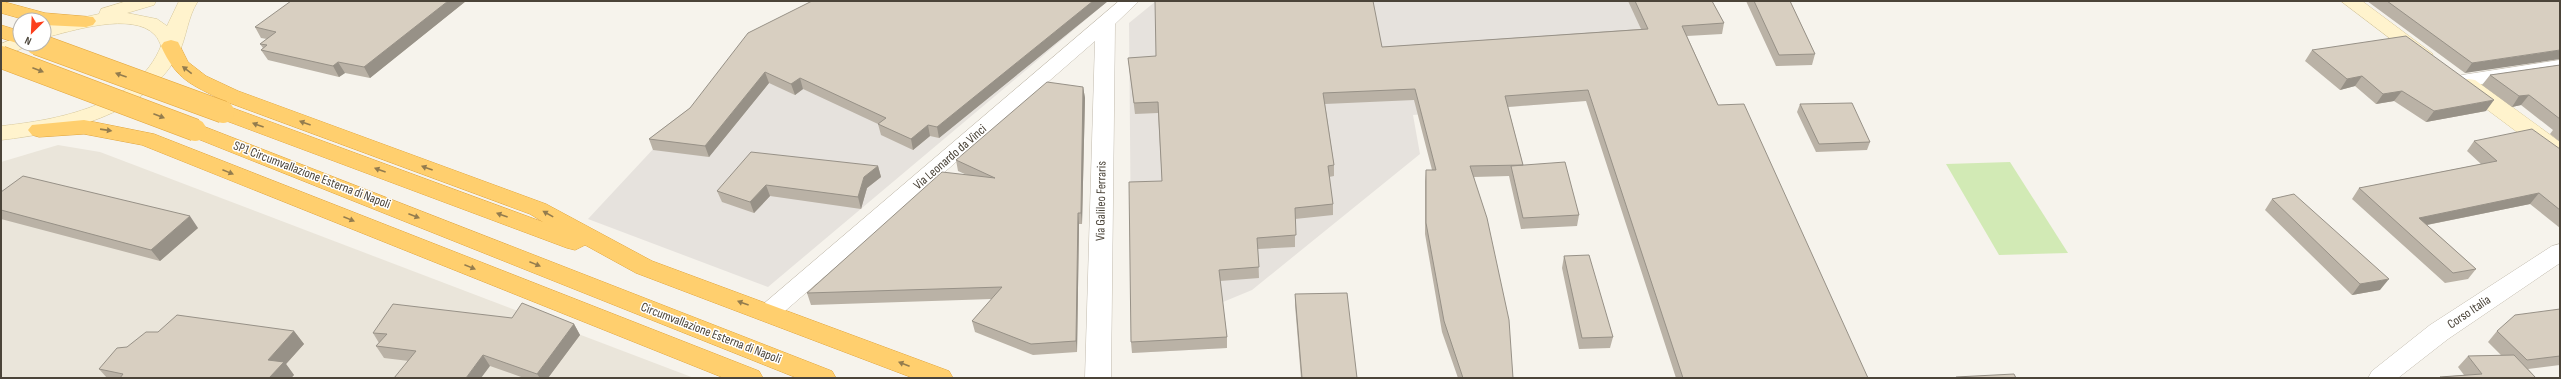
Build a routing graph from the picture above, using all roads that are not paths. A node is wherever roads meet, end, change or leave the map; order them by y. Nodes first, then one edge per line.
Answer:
1 (147, 1) edge
2 (189, 1) edge
3 (1130, 1) edge
4 (2350, 1) edge
5 (1, 7) edge
6 (86, 20) junction
7 (1105, 23) junction
8 (1, 30) edge
9 (52, 30) edge
10 (12, 35) edge
11 (12, 46) edge
12 (171, 46) junction
13 (52, 49) edge
14 (1, 52) edge
15 (1, 57) edge
16 (2560, 66) edge
17 (2450, 72) junction
18 (39, 130) junction
19 (1, 133) edge
20 (1, 142) edge
21 (2560, 153) edge
22 (2560, 252) edge
23 (644, 267) junction
24 (621, 298) joint
25 (768, 312) junction
26 (750, 378) edge
27 (823, 378) edge
28 (940, 378) edge
29 (1098, 378) edge
30 (2381, 378) edge

1 - 6 street
2 - 12 street
3 - 7 street, Via Leonardo da Vinci
4 - 17 street
5 - 6 highway
6 - 9 street
6 - 12 street
7 - 25 street, Via Leonardo da Vinci
7 - 29 street, Via Galileo Ferraris
8 - 10 highway
11 - 14 street
12 - 18 street
23 -> 12 highway
23 -> 13 highway, SP1 Circumvallazione Esterna di Napoli, bridge
15 -> 24 highway, SP1 Circumvallazione Esterna di Napoli, bridge
16 - 17 street
17 - 21 street
18 - 19 street
18 - 20 street
18 -> 26 highway
22 - 30 street, Corso Italia
25 -> 23 highway
24 - 27 highway, Circumvallazione Esterna di Napoli
28 -> 25 highway

